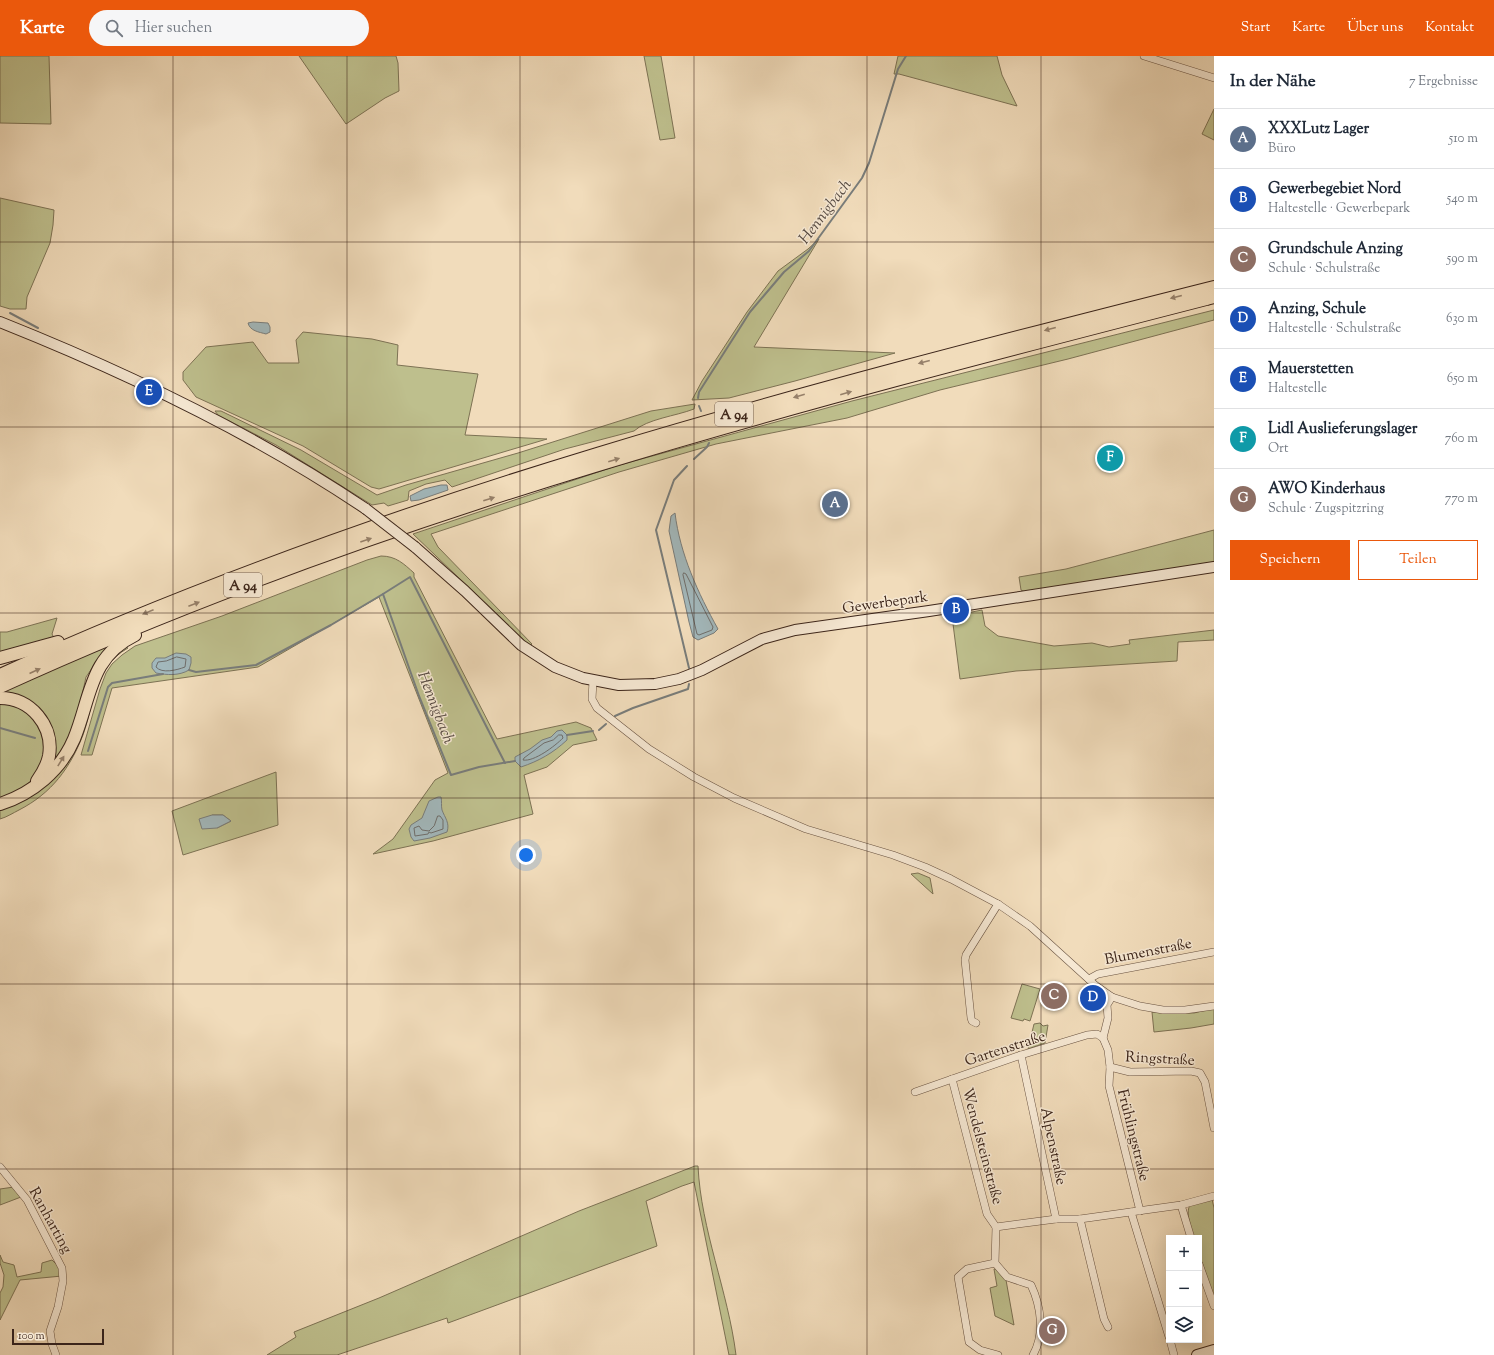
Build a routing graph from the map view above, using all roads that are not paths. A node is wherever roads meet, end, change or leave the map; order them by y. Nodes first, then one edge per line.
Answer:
1 (1144, 56) edge
2 (1214, 78) edge
3 (1214, 287) edge
4 (1214, 297) edge
5 (0, 322) edge
6 (1214, 567) edge
7 (158, 619) junction
8 (100, 631) junction
9 (0, 658) edge
10 (0, 675) edge
11 (593, 681) junction
12 (0, 687) edge
13 (0, 698) edge
14 (33, 787) junction
15 (0, 804) edge
16 (998, 904) junction
17 (1214, 952) edge
18 (1089, 979) junction
19 (1112, 997) junction
20 (1214, 1006) edge
21 (976, 1023) dead end
22 (1103, 1038) junction
23 (1021, 1055) junction
24 (1110, 1067) junction
25 (952, 1079) junction
26 (915, 1092) dead end
27 (1214, 1128) edge
28 (0, 1168) edge
29 (1214, 1196) edge
30 (1181, 1205) junction
31 (1140, 1211) junction
32 (1131, 1212) junction
33 (1056, 1219) junction
34 (1080, 1219) junction
35 (996, 1227) junction
36 (1190, 1235) edge
37 (995, 1263) junction
38 (1202, 1271) edge
39 (1214, 1306) edge
40 (1108, 1327) dead end
41 (1166, 1329) edge
42 (1170, 1343) edge
43 (1214, 1350) edge
44 (56, 1355) edge
45 (998, 1355) edge
46 (1033, 1355) edge
47 (1174, 1355) edge
48 (1197, 1355) edge

1 - 2 street
3 -> 8 highway, A 94
7 -> 4 highway, A 94
5 - 11 street, Gewerbepark, bridge
6 - 11 street, Gewerbepark
12 -> 7 highway, A 94
14 -> 7 highway
8 - 9 highway
8 - 10 highway, A 94
11 - 16 street
13 - 14 highway
14 - 15 highway
16 - 18 street
16 - 21 street
17 - 18 street, Blumenstraße
18 - 19 street
19 - 20 street
19 - 22 street
22 - 23 street, Gartenstraße
22 - 24 street, Frühlingstraße
23 - 25 street, Gartenstraße
23 - 33 street, Alpenstraße
24 - 27 street, Ringstraße
24 - 31 street, Frühlingstraße
25 - 26 street, Gartenstraße
25 - 35 street, Wendelsteinstraße
28 - 44 street, Ranharting
29 - 30 street
30 - 31 street
30 - 36 street
31 - 32 street
32 - 34 street
32 - 41 street
33 - 34 street
33 - 35 street, Wendelsteinstraße
34 - 40 street
35 - 37 street
37 - 45 street
37 - 46 street
38 - 39 street
42 - 47 street
43 - 48 street

